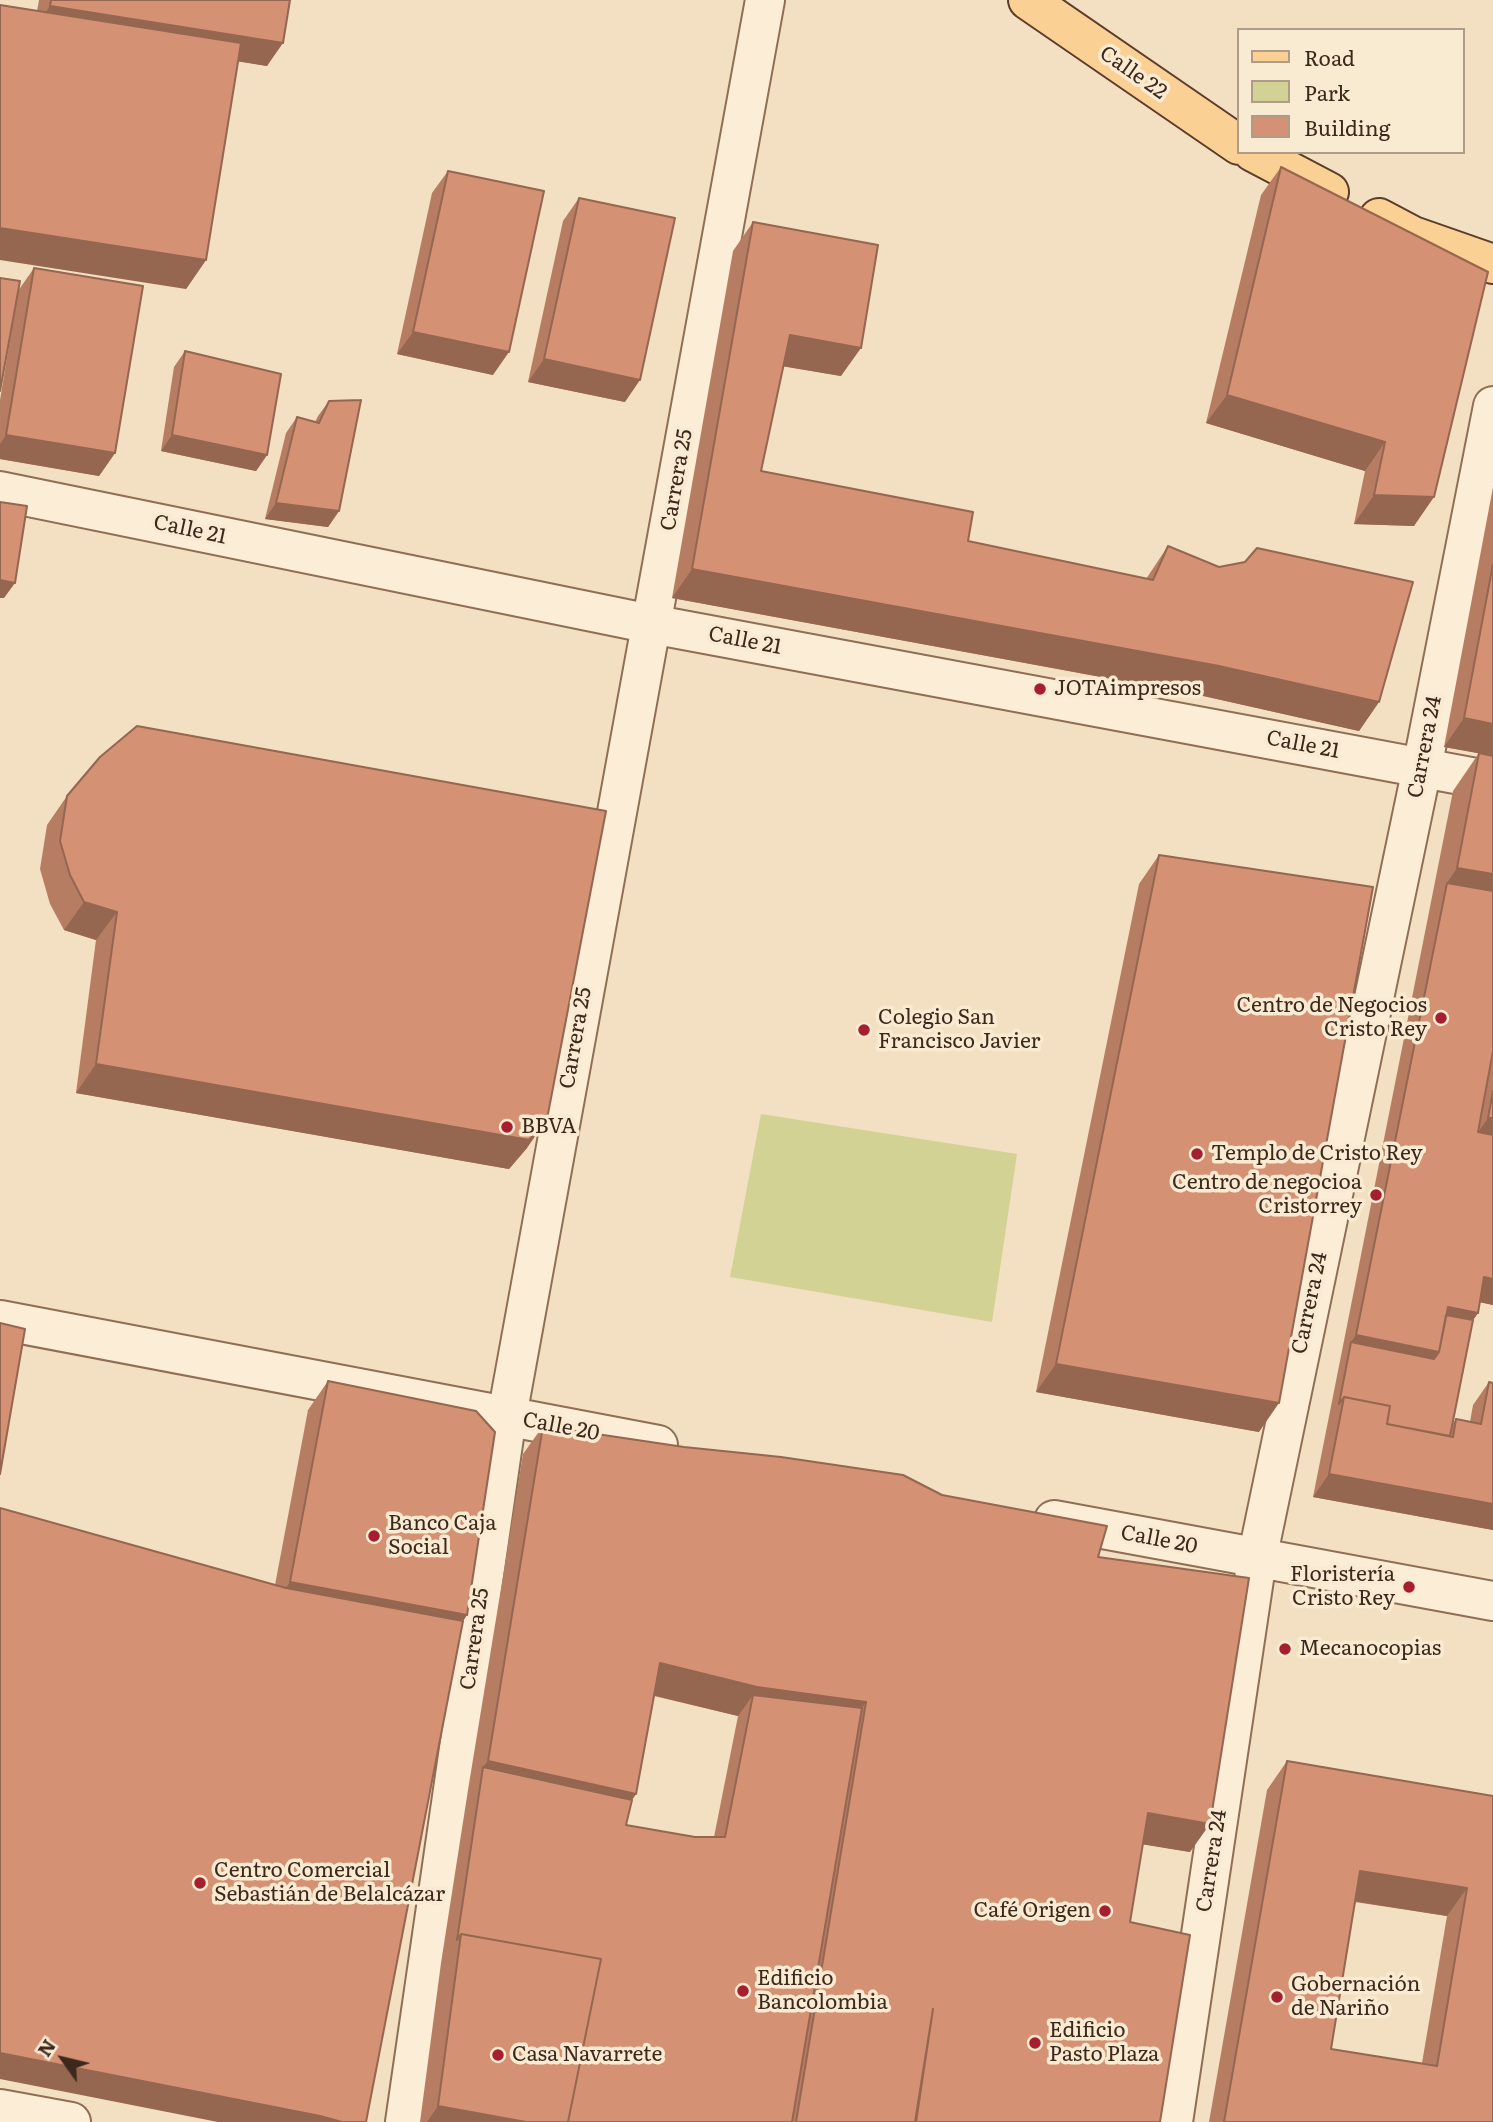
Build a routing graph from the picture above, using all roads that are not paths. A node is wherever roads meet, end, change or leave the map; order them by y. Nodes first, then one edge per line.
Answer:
1 (765, 0) edge
2 (1028, 0) edge
3 (1238, 144) edge
4 (1257, 154) edge
5 (1493, 264) edge
6 (1493, 406) edge
7 (0, 491) edge
8 (651, 624) junction
9 (1422, 768) junction
10 (1493, 781) edge
11 (0, 1320) edge
12 (507, 1416) junction
13 (698, 1453) edge
14 (1025, 1515) edge
15 (1257, 1559) junction
16 (1493, 1601) edge
17 (0, 2109) edge
18 (71, 2122) edge
19 (405, 2122) edge
20 (1173, 2122) edge

1 - 8 street, Carrera 25
2 - 3 main road, Calle 22
4 - 5 main road
6 - 9 street, Carrera 24
7 - 8 street, Calle 21
8 - 9 street, Calle 21
8 - 12 street, Carrera 25
9 - 10 street, Calle 21
9 - 15 street, Carrera 24
11 - 12 street, Calle 20
12 - 13 street, Calle 20
12 - 19 street, Carrera 25
14 - 15 street, Calle 20
15 - 16 street, Calle 20
15 - 20 street, Carrera 24
17 - 18 street

